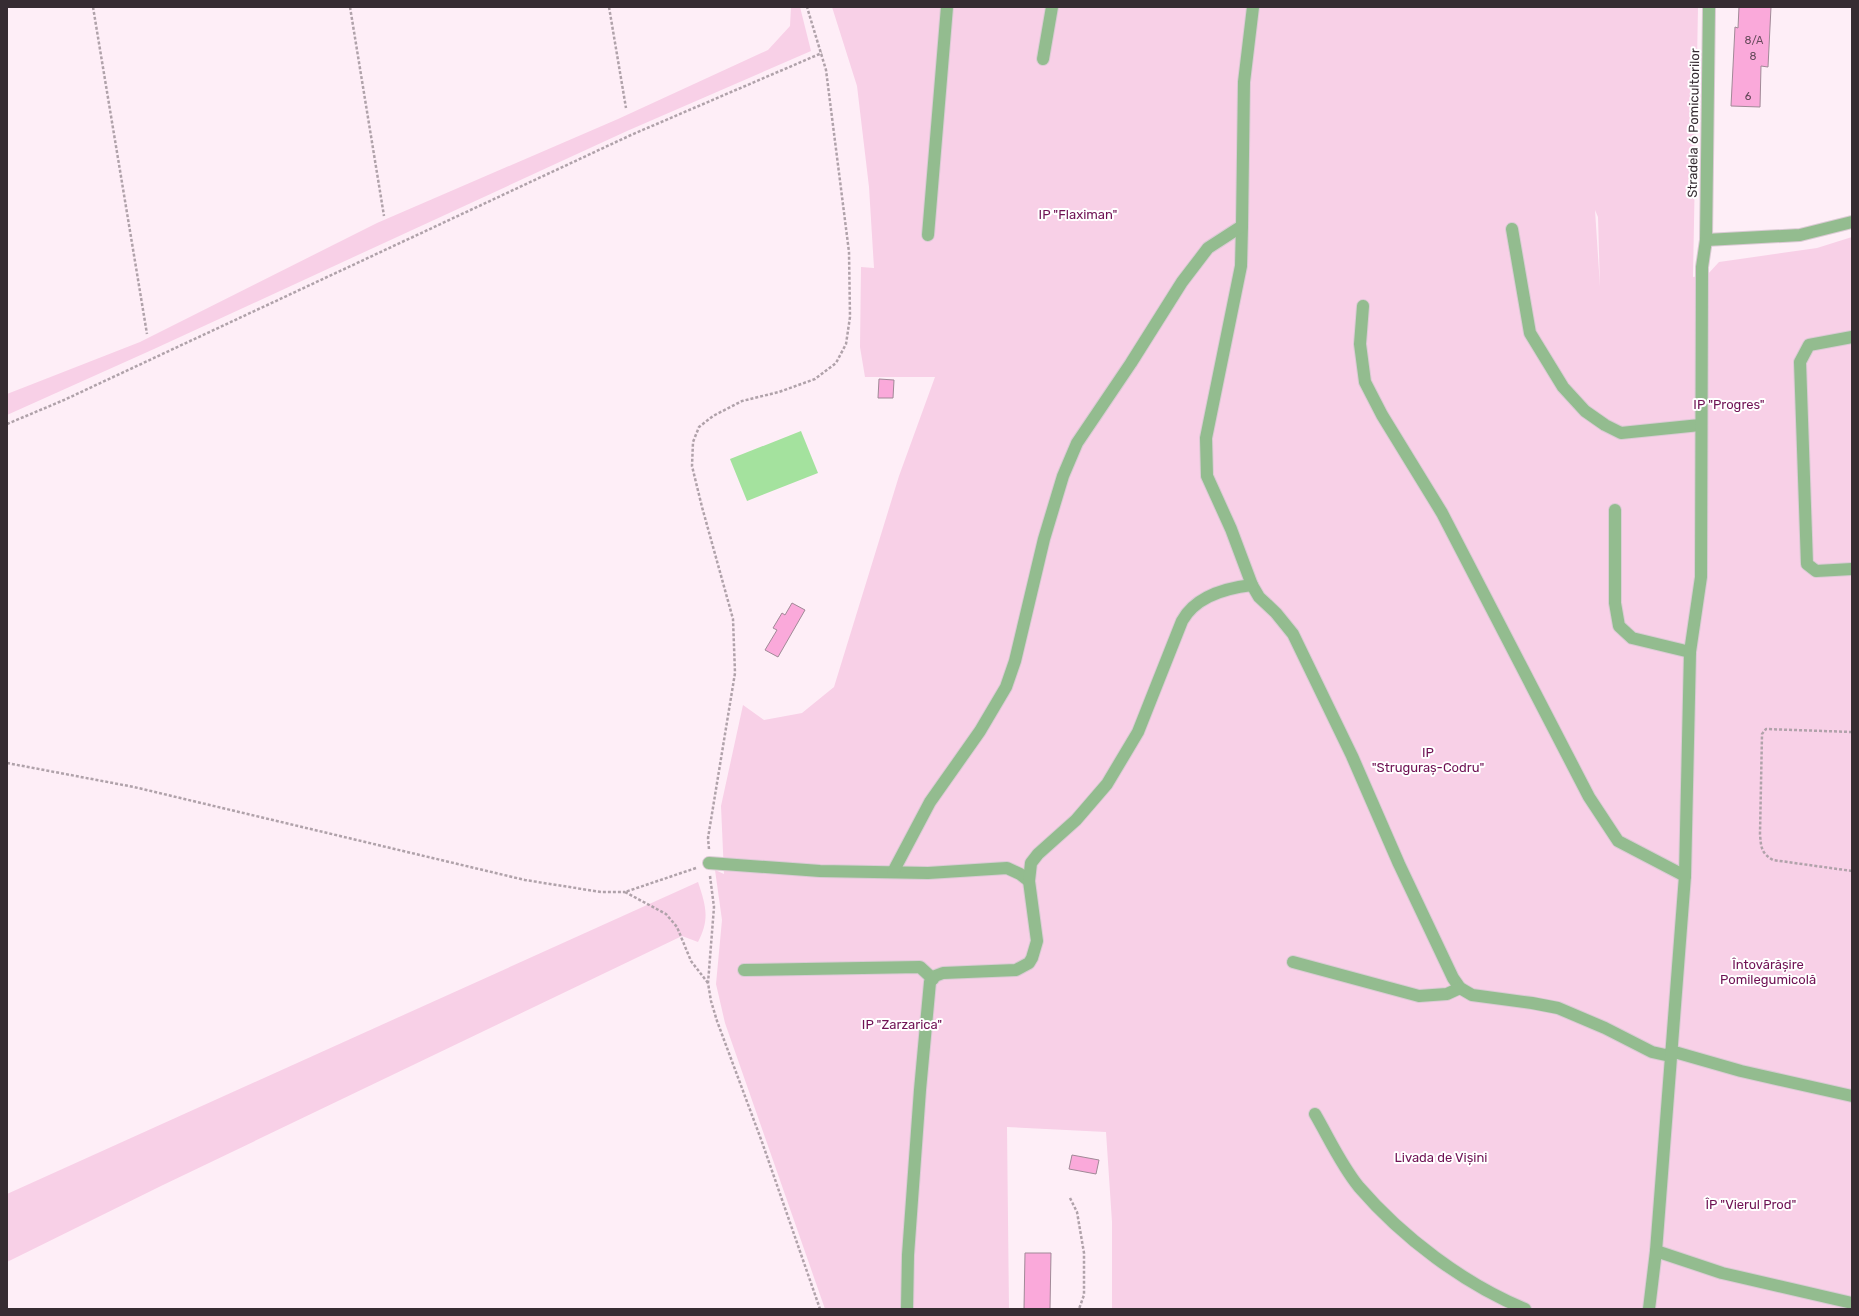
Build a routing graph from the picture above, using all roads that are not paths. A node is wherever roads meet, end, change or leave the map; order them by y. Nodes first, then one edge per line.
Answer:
1 (947, 7) edge
2 (1052, 7) edge
3 (1254, 7) edge
4 (1709, 7) edge
5 (1043, 59) dead end
6 (1852, 222) edge
7 (1242, 226) junction
8 (1512, 229) dead end
9 (928, 235) dead end
10 (1706, 240) junction
11 (1363, 306) dead end
12 (1852, 337) edge
13 (1700, 425) junction
14 (1615, 510) dead end
15 (1852, 569) edge
16 (1252, 586) junction
17 (1690, 652) junction
18 (709, 863) road end
19 (893, 872) junction
20 (1685, 876) junction
21 (1029, 881) junction
22 (1293, 962) dead end
23 (744, 970) dead end
24 (933, 979) junction
25 (1460, 988) junction
26 (1670, 1053) junction
27 (1852, 1096) edge
28 (1315, 1114) dead end
29 (1656, 1251) junction
30 (1852, 1303) edge
31 (907, 1309) edge
32 (1525, 1309) edge
33 (1649, 1309) edge

1 - 9 street
2 - 5 street
3 - 7 street
4 - 10 street, Stradela 6 Pomicultorilor
6 - 10 street
7 - 16 street
7 - 19 street
8 - 13 street
10 - 13 street, Stradela 6 Pomicultorilor
11 - 20 street
12 - 15 street
13 - 17 street, Stradela 6 Pomicultorilor
14 - 17 street
16 - 21 street
16 - 25 street
17 - 20 street, Stradela 6 Pomicultorilor
18 - 19 street
19 - 21 street
20 - 26 street, Stradela 6 Pomicultorilor
21 - 24 street
22 - 25 street
23 - 24 street
24 - 31 street
25 - 26 street
26 - 27 street
26 - 29 street, Stradela 6 Pomicultorilor
28 - 32 street
29 - 30 street
29 - 33 street, Stradela 6 Pomicultorilor

